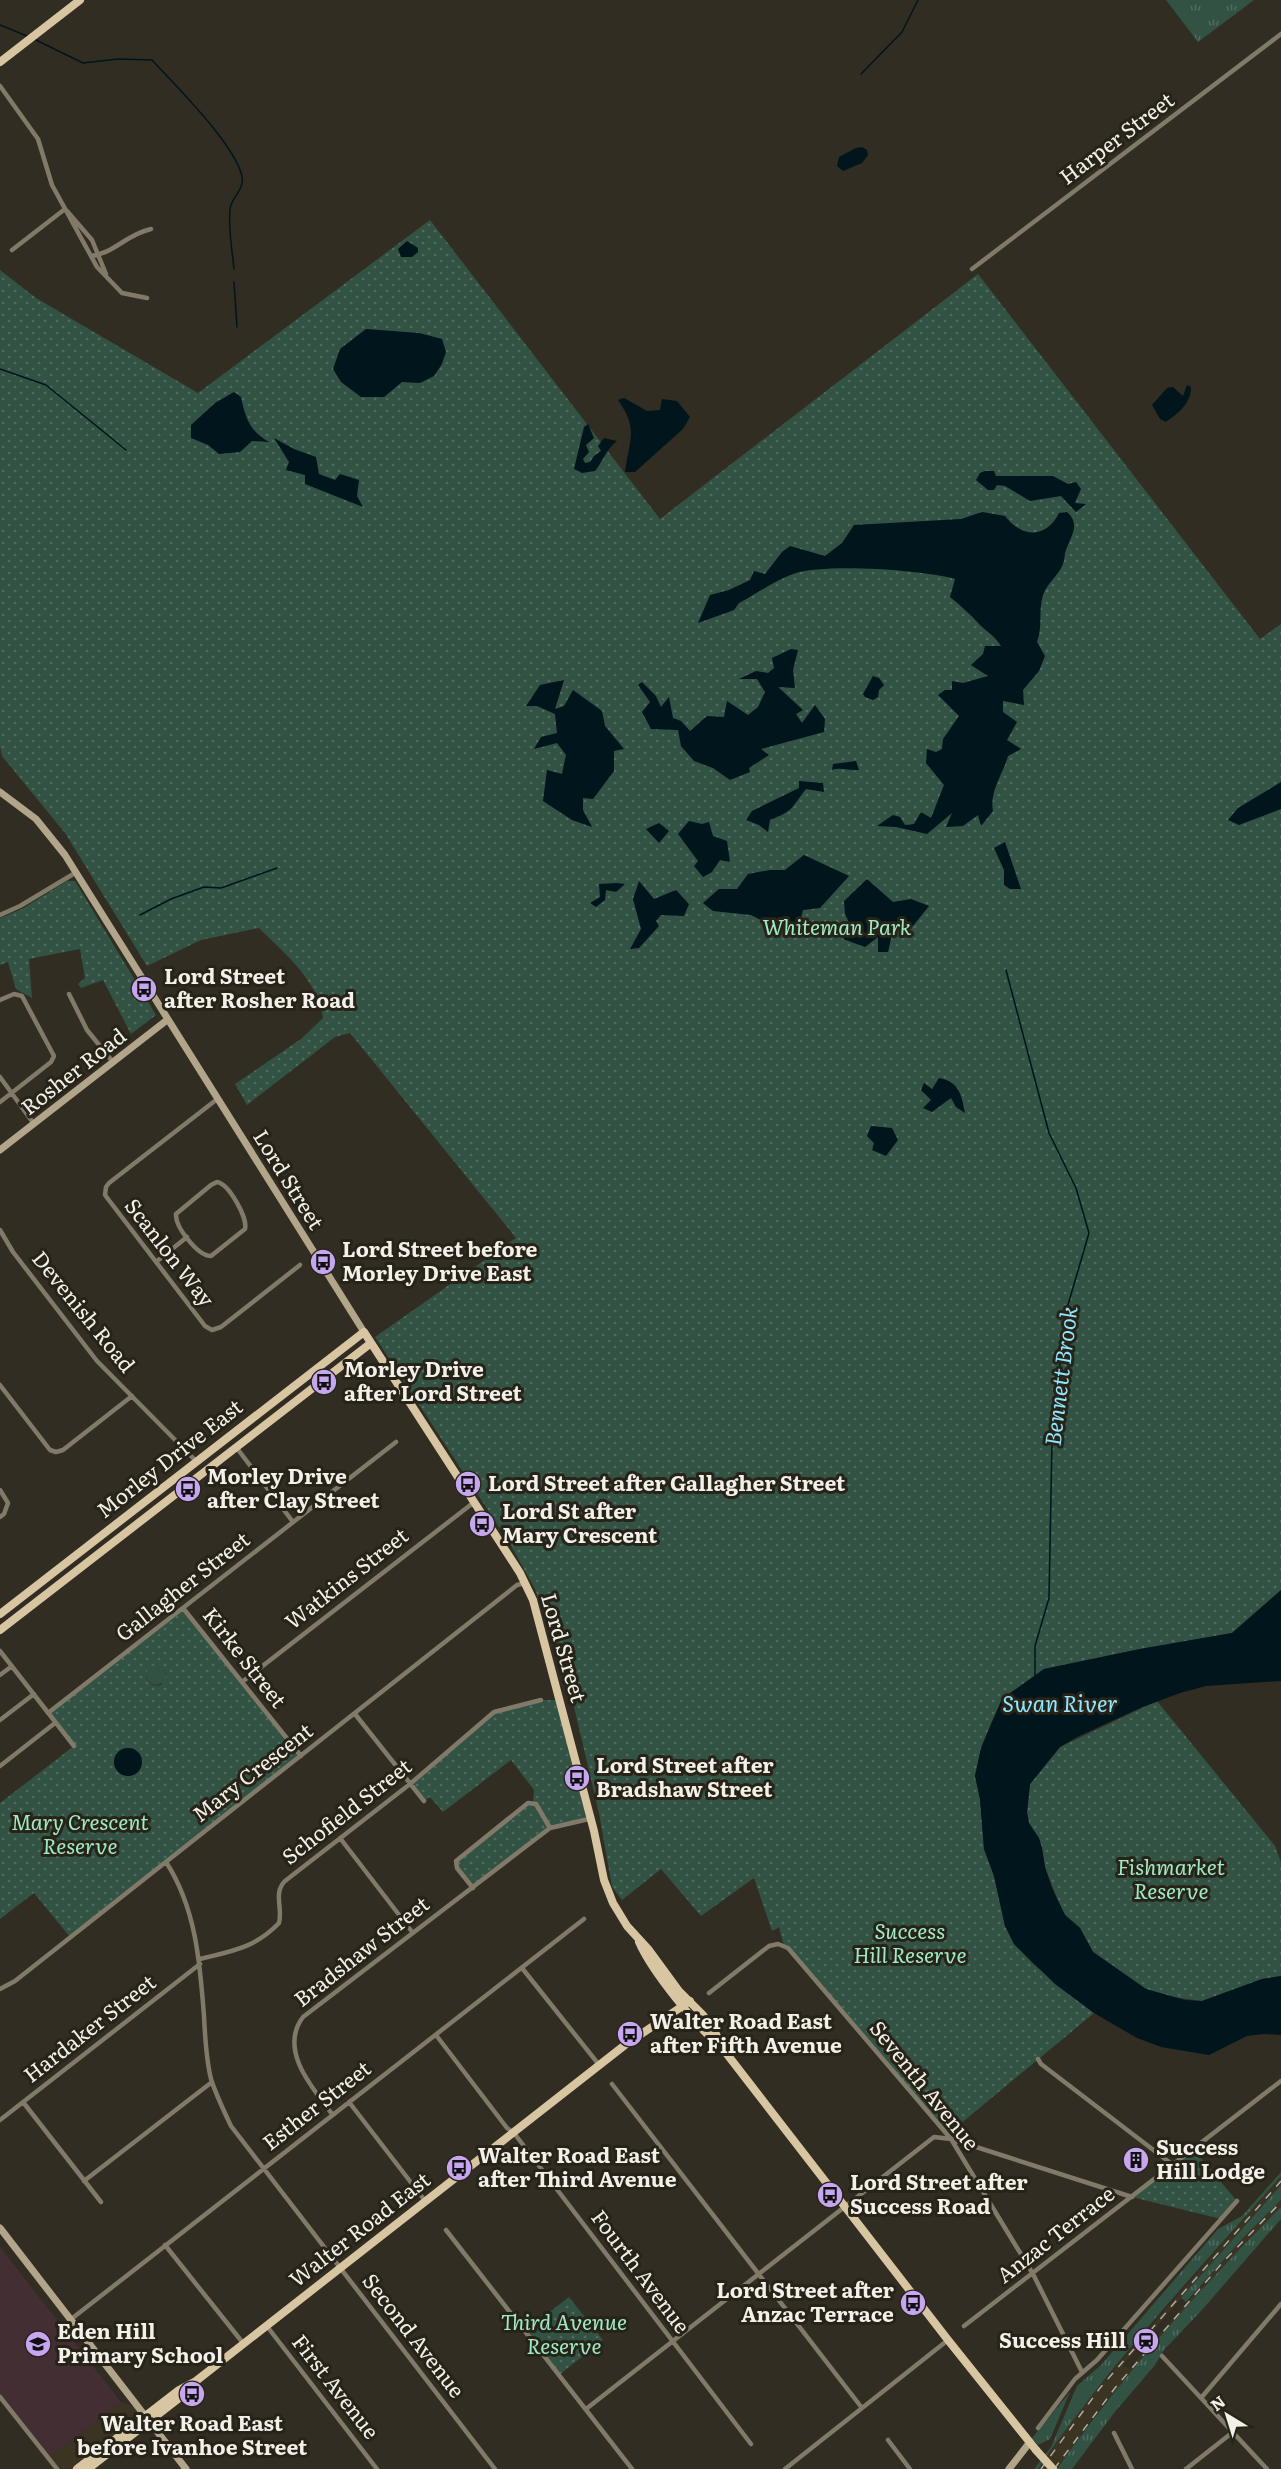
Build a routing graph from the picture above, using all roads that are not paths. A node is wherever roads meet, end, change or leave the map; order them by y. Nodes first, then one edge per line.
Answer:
1 (80, 0) edge
2 (1281, 34) edge
3 (0, 62) edge
4 (0, 86) edge
5 (65, 209) junction
6 (150, 229) dead end
7 (12, 250) dead end
8 (100, 255) junction
9 (91, 256) junction
10 (972, 269) dead end
11 (107, 277) junction
12 (147, 298) dead end
13 (0, 792) edge
14 (75, 873) junction
15 (0, 915) edge
16 (69, 994) dead end
17 (0, 999) edge
18 (167, 1020) junction
19 (113, 1062) junction
20 (0, 1077) edge
21 (10, 1094) junction
22 (216, 1100) junction
23 (0, 1102) edge
24 (34, 1124) junction
25 (0, 1150) edge
26 (0, 1230) edge
27 (188, 1237) junction
28 (156, 1263) junction
29 (300, 1265) dead end
30 (364, 1332) junction
31 (370, 1343) junction
32 (0, 1385) edge
33 (132, 1396) junction
34 (396, 1442) dead end
35 (236, 1447) junction
36 (196, 1461) junction
37 (0, 1490) edge
38 (473, 1503) junction
39 (0, 1517) edge
40 (293, 1522) junction
41 (525, 1583) junction
42 (183, 1608) junction
43 (0, 1614) edge
44 (0, 1630) edge
45 (0, 1651) edge
46 (12, 1666) junction
47 (0, 1675) edge
48 (242, 1682) junction
49 (33, 1694) junction
50 (541, 1700) dead end
51 (48, 1713) junction
52 (355, 1714) junction
53 (0, 1720) edge
54 (56, 1723) junction
55 (74, 1746) dead end
56 (301, 1756) junction
57 (0, 1766) edge
58 (410, 1784) junction
59 (424, 1801) dead end
60 (589, 1819) junction
61 (550, 1828) junction
62 (340, 1838) junction
63 (166, 1862) junction
64 (473, 1888) junction
65 (584, 1919) dead end
66 (413, 1933) junction
67 (200, 1962) junction
68 (522, 1968) junction
69 (0, 1989) edge
70 (709, 1993) dead end
71 (687, 2004) junction
72 (436, 2035) junction
73 (1038, 2060) dead end
74 (600, 2066) junction
75 (1281, 2081) edge
76 (212, 2082) junction
77 (612, 2084) dead end
78 (23, 2102) junction
79 (349, 2102) junction
80 (333, 2115) junction
81 (0, 2120) edge
82 (514, 2133) junction
83 (951, 2139) junction
84 (1173, 2165) junction
85 (263, 2169) junction
86 (84, 2181) junction
87 (1132, 2197) junction
88 (1237, 2201) dead end
89 (101, 2202) dead end
90 (426, 2202) junction
91 (845, 2206) junction
92 (0, 2228) edge
93 (446, 2230) dead end
94 (165, 2245) junction
95 (340, 2269) junction
96 (759, 2273) junction
97 (1033, 2274) junction
98 (1281, 2304) edge
99 (70, 2320) junction
100 (266, 2325) junction
101 (964, 2326) dead end
102 (948, 2340) junction
103 (672, 2342) junction
104 (243, 2343) junction
105 (1162, 2356) dead end
106 (1083, 2372) junction
107 (0, 2397) edge
108 (1201, 2398) junction
109 (862, 2408) junction
110 (586, 2409) junction
111 (147, 2420) junction
112 (1038, 2428) dead end
113 (1233, 2432) junction
114 (1114, 2433) dead end
115 (888, 2440) dead end
116 (1030, 2442) junction
117 (751, 2444) dead end
118 (57, 2469) edge
119 (77, 2469) edge
120 (88, 2469) edge
121 (186, 2469) edge
122 (377, 2469) edge
123 (495, 2469) edge
124 (632, 2469) edge
125 (785, 2469) edge
126 (910, 2469) edge
127 (1009, 2469) edge
128 (1053, 2469) edge
129 (1132, 2469) edge
130 (1186, 2469) edge
131 (1267, 2469) edge

1 - 3 main road
2 - 10 street, Harper Street
4 - 5 street
5 - 7 street
5 - 8 street
5 - 9 street
6 - 8 street
8 - 9 street
8 - 11 street
9 - 11 street
11 - 12 street
13 - 14 main road, Lord Street
14 - 15 street
14 - 18 main road, Lord Street
16 - 19 street
17 - 21 street
18 - 19 main road, Rosher Road
18 - 22 main road, Lord Street
19 - 24 main road, Rosher Road
20 - 21 street
21 - 23 street
21 - 24 street
22 - 28 street, Scanlon Way
22 - 30 main road, Lord Street
24 - 25 main road, Rosher Road
26 - 33 street, Devenish Road
27 - 27 street
27 - 28 street
28 - 29 street, Scanlon Way
30 - 31 main road, Lord Street
30 - 36 main road, Morley Drive East
31 - 35 main road, Morley Drive East
31 - 38 main road, Lord Street
32 - 33 street
33 - 36 street, Devenish Road
34 - 40 street, Gallagher Street
35 - 40 street
35 - 44 main road, Morley Drive East
36 - 43 main road, Morley Drive East
37 - 39 street
38 - 41 main road, Lord Street
38 - 48 street, Watkins Street
40 - 42 street, Gallagher Street
41 - 52 street, Mary Crescent
41 - 60 main road, Lord Street
42 - 48 street, Kirke Street
42 - 51 street, Gallagher Street
45 - 46 street
46 - 47 street
46 - 49 street
48 - 56 street, Kirke Street
49 - 51 street
49 - 53 street
50 - 58 street, Schofield Street
51 - 54 street
52 - 56 street, Mary Crescent
52 - 58 street
54 - 55 street
54 - 57 street
56 - 63 street, Mary Crescent
58 - 59 street
58 - 62 street, Schofield Street
60 - 61 street, Bradshaw Street
60 - 71 main road, Lord Street
61 - 64 street, Bradshaw Street
61 - 64 street
62 - 66 street
62 - 67 street, Schofield Street
63 - 67 street, Second Avenue
63 - 69 street, Mary Crescent
64 - 66 street, Bradshaw Street
65 - 68 street, Esther Street
66 - 80 street, Bradshaw Street
67 - 76 street, Second Avenue
67 - 78 street, Hardaker Street
68 - 72 street, Esther Street
68 - 74 street
70 - 83 street, Seventh Avenue
71 - 74 main road, Walter Road East
71 - 91 main road, Lord Street
72 - 79 street, Esther Street
72 - 82 street, Fourth Avenue
73 - 84 street
74 - 82 main road, Walter Road East
75 - 84 street, Anzac Terrace
76 - 85 street, Second Avenue
76 - 86 street
77 - 96 street
78 - 81 street, Hardaker Street
78 - 86 street
79 - 80 street, Esther Street
79 - 90 street
80 - 85 street, Esther Street
82 - 90 main road, Walter Road East
82 - 103 street, Fourth Avenue
83 - 87 street
83 - 91 street
83 - 97 street, Seventh Avenue
84 - 87 street, Anzac Terrace
85 - 94 street, Esther Street
85 - 95 street, Second Avenue
86 - 89 street
87 - 97 street, Anzac Terrace
88 - 106 street
90 - 95 main road, Walter Road East
91 - 96 street
91 - 102 main road, Lord Street
92 - 99 main road
93 - 110 street
94 - 99 street, Esther Street
94 - 104 street
95 - 100 main road, Walter Road East
95 - 123 street, Second Avenue
96 - 103 street
96 - 109 street
97 - 101 street, Anzac Terrace
97 - 106 street, Seventh Avenue
98 - 108 street
99 - 111 main road
100 - 104 main road, Walter Road East
100 - 122 street, First Avenue
102 - 109 street
102 - 116 main road, Lord Street
103 - 110 street
103 - 117 street, Fourth Avenue
104 - 111 main road, Walter Road East
105 - 108 street
106 - 112 street
107 - 118 street
108 - 113 street
109 - 125 street
110 - 124 street
111 - 119 main road, Walter Road East
111 - 120 main road, Walter Road East
111 - 121 main road
113 - 130 street
113 - 131 street
114 - 129 street
115 - 126 street
116 - 127 main road
116 - 128 main road, Lord Street, bridge

